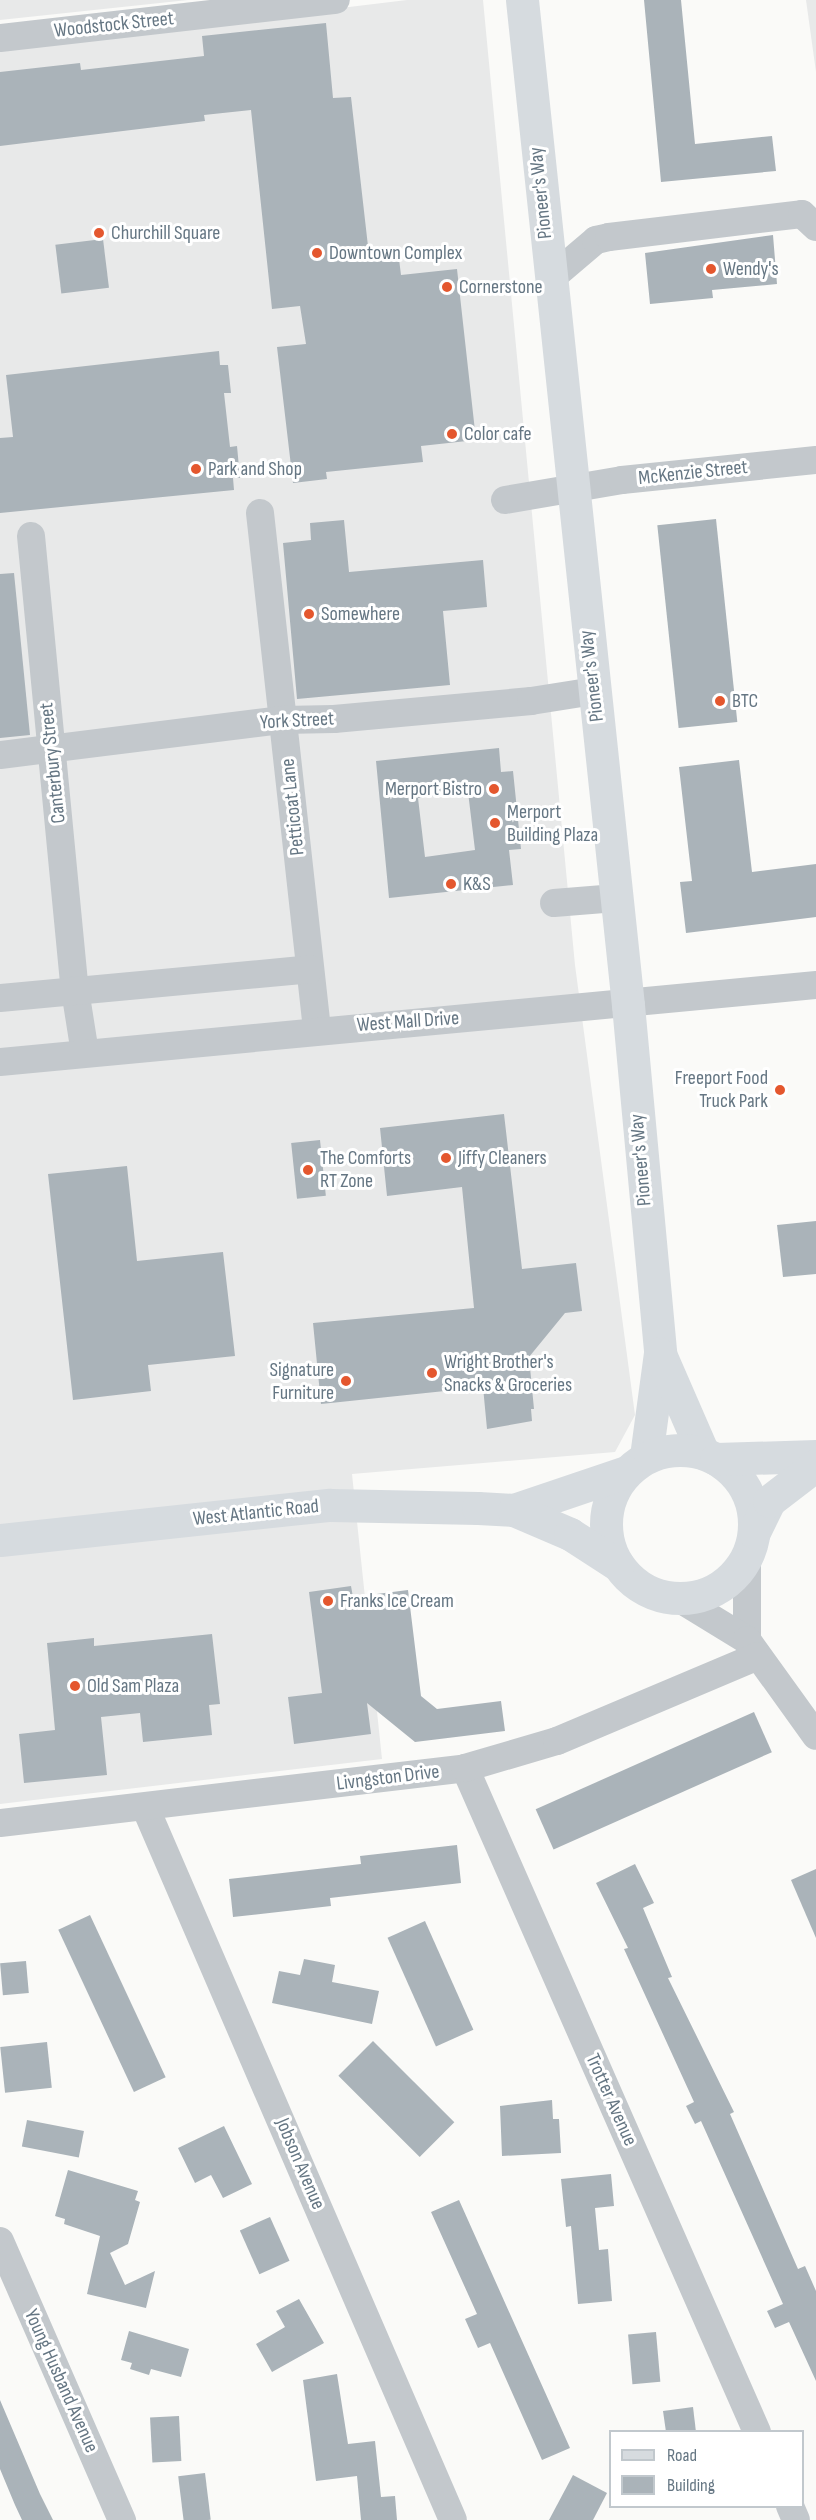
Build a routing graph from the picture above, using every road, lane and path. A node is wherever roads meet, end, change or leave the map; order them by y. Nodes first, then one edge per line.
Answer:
1 (336, 0) edge
2 (522, 0) edge
3 (0, 38) edge
4 (816, 227) edge
5 (550, 279) junction
6 (816, 460) edge
7 (571, 488) junction
8 (505, 500) dead end
9 (260, 513) dead end
10 (30, 536) dead end
11 (594, 691) junction
12 (283, 720) junction
13 (52, 749) junction
14 (0, 755) edge
15 (616, 898) junction
16 (554, 903) dead end
17 (310, 969) junction
18 (816, 985) edge
19 (75, 990) junction
20 (0, 998) edge
21 (628, 1005) junction
22 (317, 1029) junction
23 (85, 1053) junction
24 (0, 1062) edge
25 (660, 1353) junction
26 (709, 1456) junction
27 (816, 1456) edge
28 (636, 1465) junction
29 (816, 1465) edge
30 (514, 1510) junction
31 (0, 1540) edge
32 (750, 1545) junction
33 (618, 1565) junction
34 (680, 1599) junction
35 (752, 1648) junction
36 (816, 1736) edge
37 (465, 1768) junction
38 (146, 1809) junction
39 (0, 1823) edge
40 (0, 2241) edge
41 (756, 2430) edge
42 (122, 2520) edge
43 (453, 2520) edge

1 - 3 street, Woodstock Street
2 - 5 main road, Pioneer's Way
4 - 5 street
5 - 7 main road, Pioneer's Way
6 - 7 street, McKenzie Street
7 - 8 street, McKenzie Street
7 - 11 main road, Pioneer's Way
9 - 12 street, Petticoat Lane
10 - 13 street, Canterbury Street
11 - 12 street, York Street
11 - 15 main road, Pioneer's Way
12 - 13 street, York Street
12 - 17 street, Petticoat Lane
13 - 14 street, York Street
13 - 19 street, Canterbury Street
15 - 16 street
15 - 21 main road, Pioneer's Way
17 - 19 street
17 - 22 street, Petticoat Lane
18 - 21 street, West Mall Drive
19 - 20 street
19 - 23 street, Canterbury Street
21 - 22 street, West Mall Drive
21 - 25 main road, Pioneer's Way
22 - 23 street, West Mall Drive
23 - 24 street, West Mall Drive
25 - 26 main road, Pioneer's Way
25 - 28 main road, Pioneer's Way
26 - 27 main road
26 - 28 main road
26 - 32 main road
28 - 30 main road, West Atlantic Road
28 - 33 main road
29 - 32 main road
30 - 31 main road, West Atlantic Road
30 - 33 main road, West Atlantic Road
32 - 34 main road
32 - 35 street
33 - 34 main road
34 - 35 street
35 - 36 street
35 - 37 street, Livngston Drive
37 - 38 street, Livngston Drive
37 - 41 street, Trotter Avenue
38 - 39 street, Livngston Drive
38 - 43 street, Jobson Avenue
40 - 42 street, Young Husband Avenue

